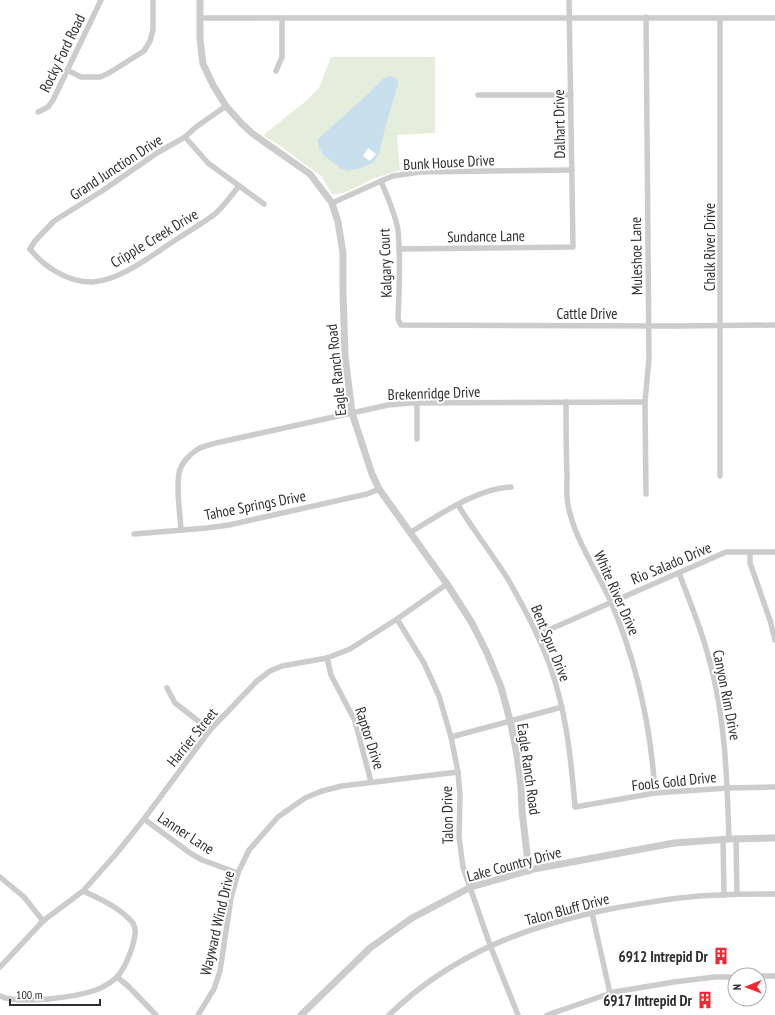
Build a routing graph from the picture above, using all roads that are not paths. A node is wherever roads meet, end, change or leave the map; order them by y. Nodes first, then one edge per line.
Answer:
1 (101, 0) edge
2 (153, 0) edge
3 (200, 0) edge
4 (569, 0) edge
5 (646, 17) junction
6 (200, 18) junction
7 (282, 18) junction
8 (570, 18) junction
9 (720, 18) junction
10 (775, 18) edge
11 (67, 70) junction
12 (276, 71) dead end
13 (478, 95) dead end
14 (571, 95) junction
15 (226, 106) junction
16 (38, 112) dead end
17 (184, 137) junction
18 (572, 170) junction
19 (381, 181) junction
20 (239, 186) junction
21 (332, 203) junction
22 (264, 204) dead end
23 (573, 247) joint
24 (23, 248) dead end
25 (30, 249) junction
26 (399, 249) junction
27 (400, 323) joint
28 (648, 325) junction
29 (721, 325) junction
30 (775, 325) edge
31 (566, 402) junction
32 (645, 402) junction
33 (417, 403) junction
34 (352, 413) junction
35 (417, 439) dead end
36 (720, 476) dead end
37 (512, 487) dead end
38 (379, 489) junction
39 (646, 494) dead end
40 (458, 505) junction
41 (181, 530) junction
42 (411, 532) junction
43 (134, 534) dead end
44 (750, 552) junction
45 (775, 552) edge
46 (679, 573) junction
47 (447, 584) junction
48 (611, 602) junction
49 (397, 618) junction
50 (538, 635) junction
51 (775, 640) edge
52 (327, 658) junction
53 (167, 688) dead end
54 (562, 707) junction
55 (510, 721) junction
56 (210, 730) junction
57 (451, 737) junction
58 (458, 772) junction
59 (371, 782) junction
60 (775, 787) edge
61 (728, 788) junction
62 (655, 794) junction
63 (575, 807) joint
64 (144, 819) junction
65 (775, 838) edge
66 (729, 839) junction
67 (529, 870) junction
68 (238, 874) junction
69 (0, 877) edge
70 (471, 887) junction
71 (83, 891) junction
72 (738, 894) junction
73 (775, 894) edge
74 (724, 895) junction
75 (592, 913) junction
76 (43, 921) junction
77 (490, 945) junction
78 (0, 967) edge
79 (117, 977) junction
80 (727, 977) edge
81 (610, 993) junction
82 (0, 996) edge
83 (156, 1015) edge
84 (198, 1015) edge
85 (301, 1015) edge
86 (389, 1015) edge
87 (518, 1015) edge
88 (547, 1015) edge

1 - 11 street, Rocky Ford Road
2 - 11 street
3 - 6 street, Eagle Ranch Road
4 - 8 street, Dalhart Drive
5 - 8 street
5 - 9 street
5 - 28 street, Muleshoe Lane
6 - 7 street
6 - 15 street, Eagle Ranch Road
7 - 8 street
7 - 12 street
8 - 14 street, Dalhart Drive
9 - 10 street
9 - 29 street, Chalk River Drive
11 - 16 street, Rocky Ford Road
13 - 14 street
14 - 18 street, Dalhart Drive
15 - 17 street, Grand Junction Drive
15 - 21 street, Eagle Ranch Road
17 - 20 street
17 - 25 street, Grand Junction Drive
18 - 19 street, Bunk House Drive
18 - 23 street, Dalhart Drive
19 - 21 street, Bunk House Drive
19 - 26 street, Kalgary Court
20 - 22 street
20 - 25 street, Cripple Creek Drive
21 - 34 street, Eagle Ranch Road
23 - 26 street, Sundance Lane
24 - 25 street
26 - 27 street, Kalgary Court
27 - 28 street, Cattle Drive
28 - 29 street, Cattle Drive
28 - 32 street, Muleshoe Lane
29 - 30 street, Cattle Drive
29 - 36 street, Chalk River Drive
31 - 32 street, Brekenridge Drive
31 - 33 street, Brekenridge Drive
31 - 48 street, White River Drive
32 - 39 street, Muleshoe Lane
33 - 34 street, Brekenridge Drive
33 - 35 street
34 - 38 street, Eagle Ranch Road
34 - 41 street, Brekenridge Drive
37 - 40 street
38 - 41 street, Tahoe Springs Drive
38 - 42 street, Eagle Ranch Road
40 - 42 street
40 - 50 street, Bent Spur Drive
41 - 43 street, Tahoe Springs Drive
42 - 47 street, Eagle Ranch Road
44 - 45 street, Rio Salado Drive
44 - 46 street, Rio Salado Drive
44 - 51 street
46 - 48 street, Rio Salado Drive
46 - 61 street, Canyon Rim Drive
47 - 49 street, Harrier Street
47 - 55 street, Eagle Ranch Road
48 - 50 street, Rio Salado Drive
48 - 62 street, White River Drive
49 - 52 street, Harrier Street
49 - 57 street, Talon Drive
50 - 54 street, Bent Spur Drive
52 - 56 street, Harrier Street
52 - 59 street, Raptor Drive
53 - 56 street
54 - 55 street
54 - 63 street, Bent Spur Drive
55 - 57 street
55 - 67 street, Eagle Ranch Road
56 - 64 street, Harrier Street
57 - 58 street, Talon Drive
58 - 59 street, Wayward Wind Drive
58 - 70 street, Talon Drive
59 - 68 street, Wayward Wind Drive
60 - 61 street, Fools Gold Drive
61 - 62 street, Fools Gold Drive
61 - 66 street, Canyon Rim Drive
62 - 63 street, Fools Gold Drive
64 - 68 street, Lanner Lane
64 - 71 street, Harrier Street
65 - 66 street, Lake Country Drive
66 - 67 street, Lake Country Drive
66 - 72 street
66 - 74 street
67 - 70 street, Lake Country Drive
68 - 84 street, Wayward Wind Drive
69 - 76 street
70 - 77 street, Talon Drive
70 - 85 street, Lake Country Drive
71 - 76 street, Harrier Street
71 - 79 street
72 - 73 street, Talon Bluff Drive
72 - 74 street, Talon Bluff Drive
74 - 75 street, Talon Bluff Drive
75 - 77 street, Talon Bluff Drive
75 - 81 street
76 - 78 street, Harrier Street
77 - 86 street, Talon Bluff Drive
77 - 87 street, Talon Drive
79 - 82 street
79 - 83 street
80 - 81 street
81 - 88 street

